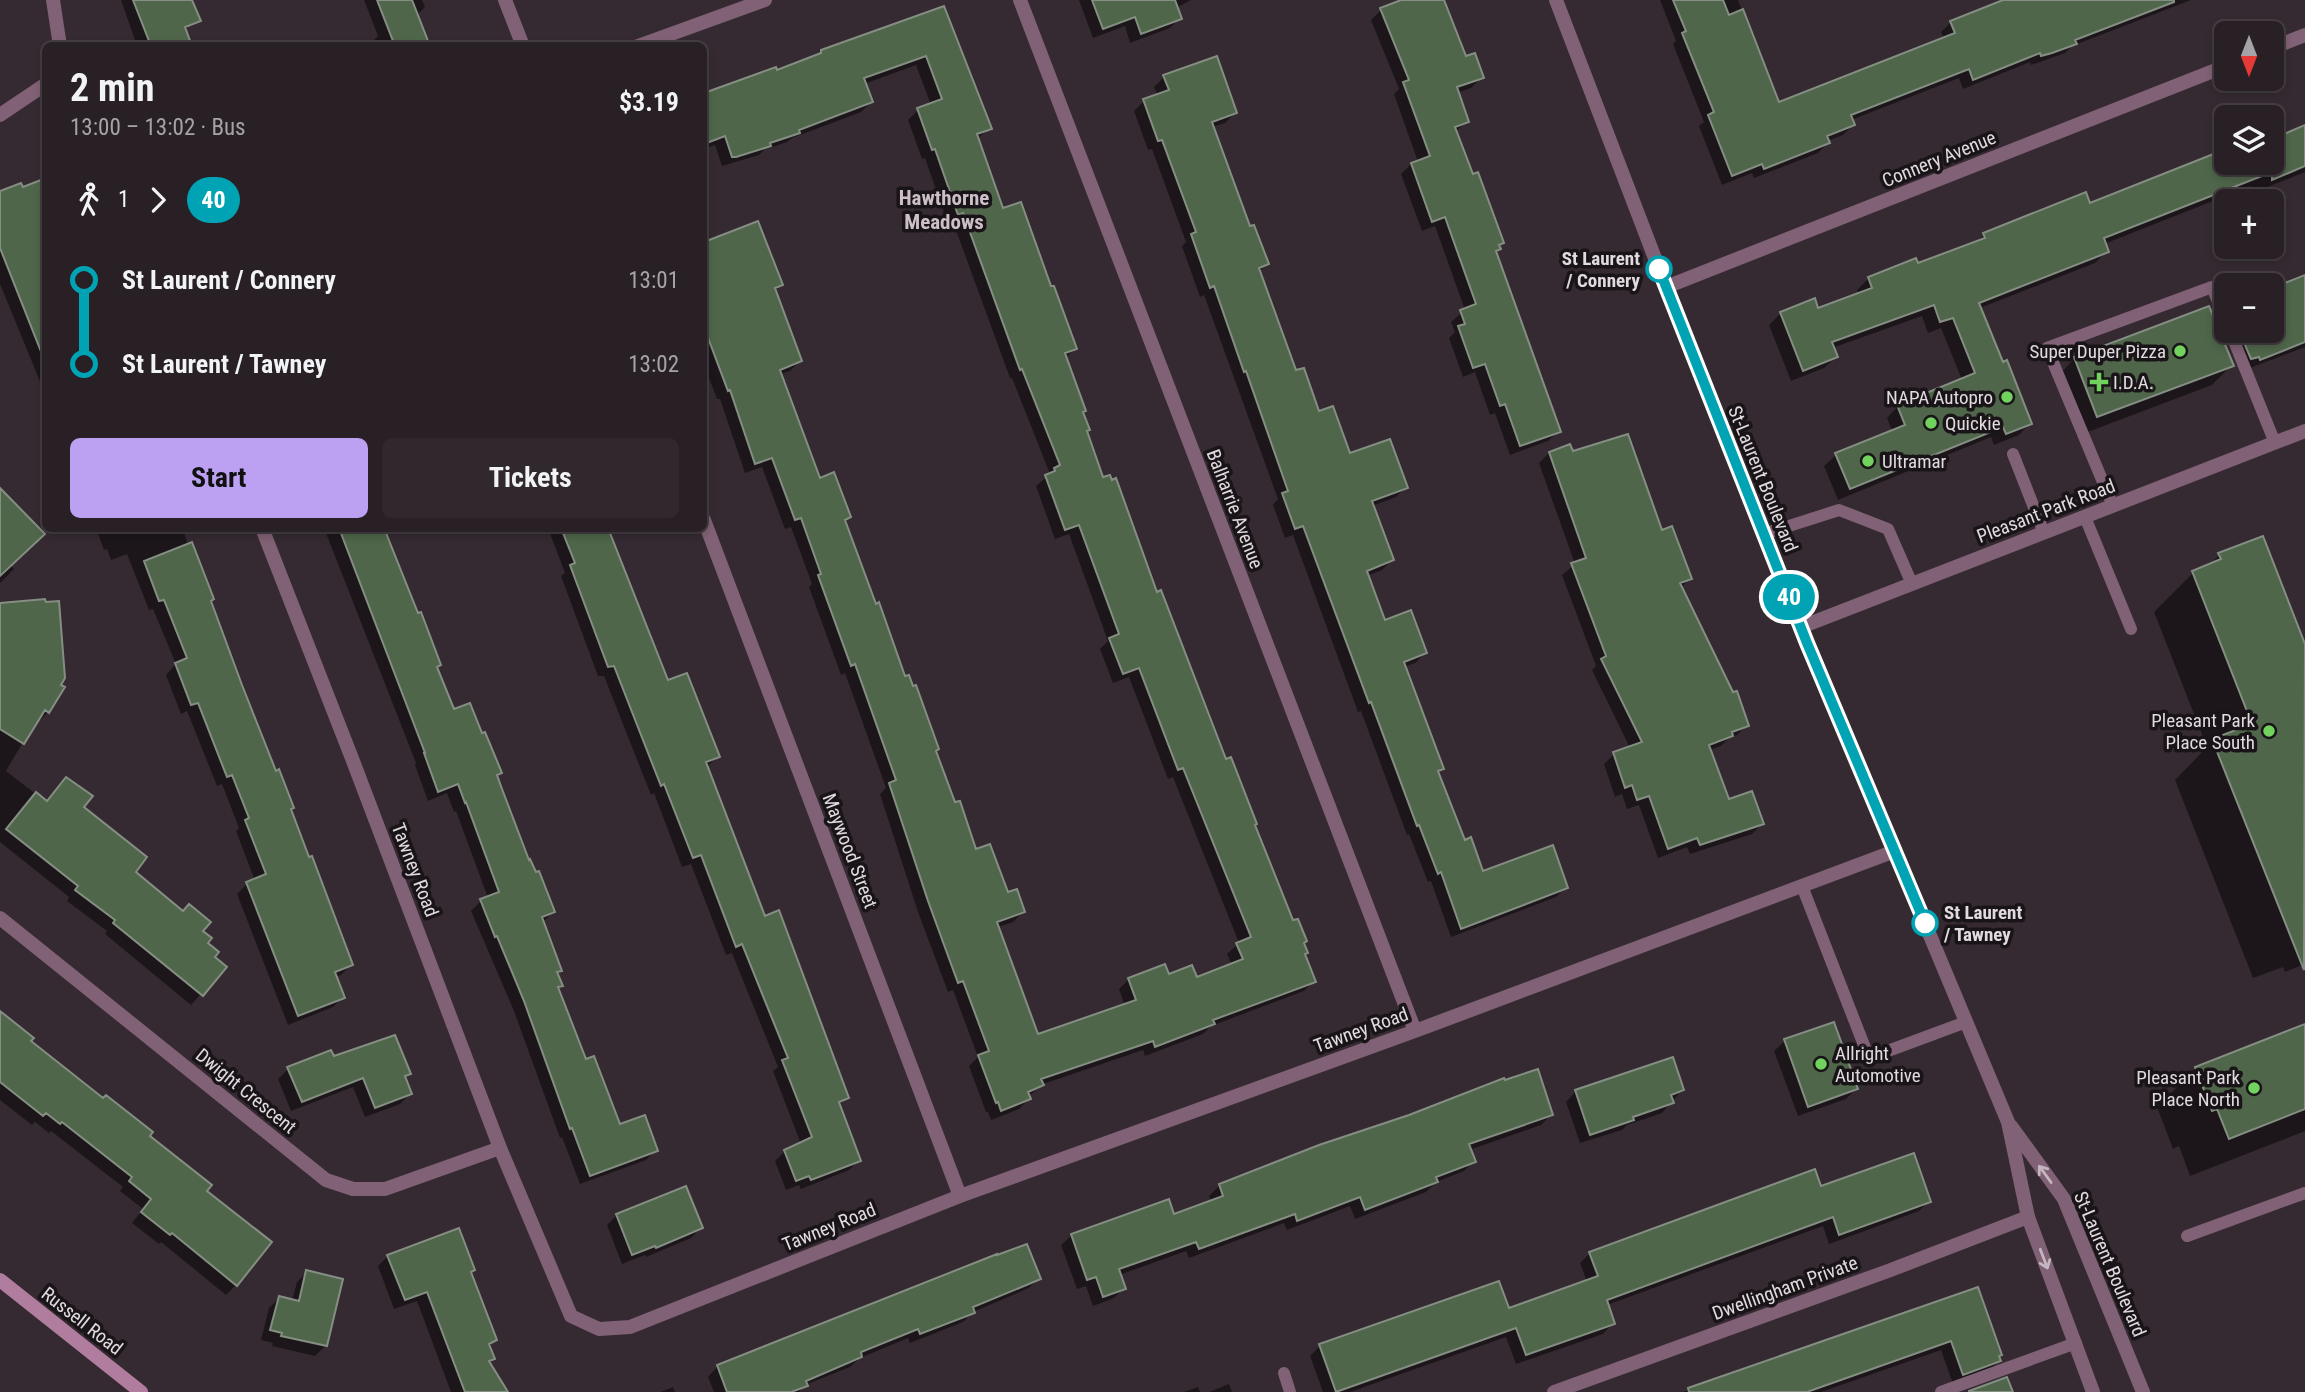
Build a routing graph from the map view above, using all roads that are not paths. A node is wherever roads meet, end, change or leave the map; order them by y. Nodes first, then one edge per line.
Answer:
1 (53, 0) edge
2 (505, 0) edge
3 (765, 0) edge
4 (1020, 0) edge
5 (1556, 0) edge
6 (2305, 35) edge
7 (59, 42) edge
8 (521, 42) edge
9 (649, 42) edge
10 (2284, 43) edge
11 (2214, 71) edge
12 (42, 87) edge
13 (0, 115) edge
14 (1666, 287) junction
15 (2214, 290) edge
16 (2235, 343) edge
17 (2305, 431) edge
18 (2275, 443) junction
19 (2013, 454) dead end
20 (2113, 506) junction
21 (2085, 517) junction
22 (707, 528) edge
23 (264, 532) edge
24 (2044, 533) junction
25 (1764, 534) junction
26 (1912, 584) junction
27 (1801, 627) junction
28 (2131, 629) dead end
29 (1895, 851) junction
30 (1802, 886) junction
31 (0, 918) edge
32 (1966, 1022) junction
33 (1415, 1031) junction
34 (2008, 1122) junction
35 (500, 1148) junction
36 (2305, 1193) edge
37 (961, 1196) junction
38 (2028, 1217) junction
39 (2187, 1236) dead end
40 (0, 1280) edge
41 (2076, 1343) junction
42 (1284, 1374) dead end
43 (141, 1392) edge
44 (1290, 1392) edge
45 (1554, 1392) edge
46 (1941, 1392) edge
47 (2093, 1392) edge
48 (2143, 1392) edge

1 - 7 street
2 - 8 street
3 - 9 street
4 - 33 street, Balharrie Avenue
5 - 14 street, St-Laurent Boulevard
6 - 10 street
11 - 14 street, Connery Avenue
12 - 13 street
14 - 25 street, St-Laurent Boulevard
15 - 20 lane
16 - 18 lane
17 - 18 street, Pleasant Park Road
18 - 20 street, Pleasant Park Road
19 - 24 lane
20 - 21 street, Pleasant Park Road
21 - 24 street, Pleasant Park Road
21 - 28 lane
22 - 37 street, Maywood Street
23 - 35 street, Tawney Road
24 - 26 street, Pleasant Park Road
25 - 26 lane
25 - 27 street, St-Laurent Boulevard
26 - 27 street, Pleasant Park Road
27 - 29 street, St-Laurent Boulevard
29 - 30 street, Tawney Road
29 - 32 street, St-Laurent Boulevard
30 - 32 lane
30 - 33 street, Tawney Road
31 - 35 street, Dwight Crescent
32 - 34 street, St-Laurent Boulevard
33 - 37 street, Tawney Road
34 - 38 street, St-Laurent Boulevard
48 -> 34 street, St-Laurent Boulevard
35 - 37 street, Tawney Road
36 - 39 lane
38 -> 41 street, St-Laurent Boulevard
38 - 45 street, Dwellingham Private
40 - 43 main road, Russell Road
41 - 46 lane
41 - 47 street, St-Laurent Boulevard
42 - 44 lane

